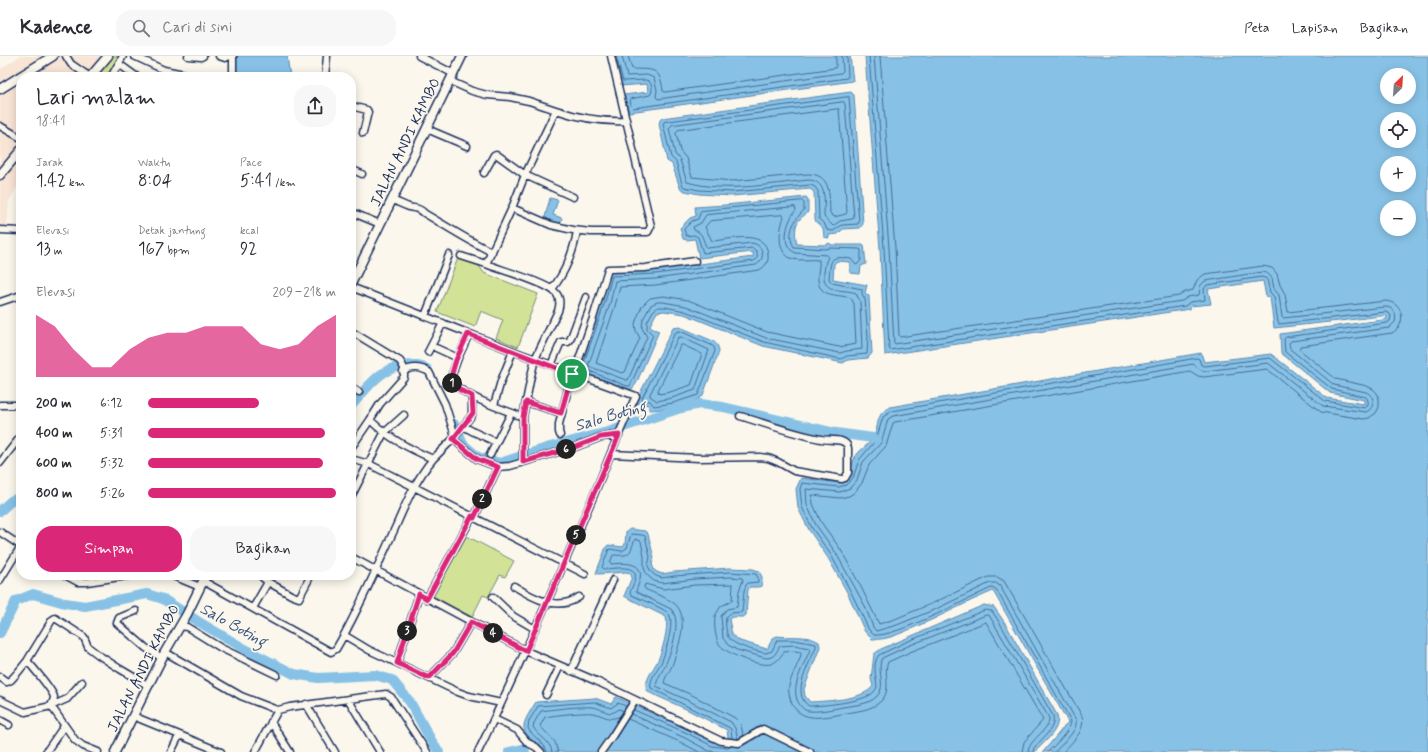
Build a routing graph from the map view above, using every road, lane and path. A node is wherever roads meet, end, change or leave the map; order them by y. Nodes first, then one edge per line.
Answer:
1 (53, 56) edge
2 (66, 56) edge
3 (108, 56) edge
4 (123, 56) edge
5 (134, 56) edge
6 (188, 56) edge
7 (203, 56) edge
8 (219, 56) edge
9 (232, 56) edge
10 (328, 56) edge
11 (418, 56) edge
12 (462, 56) edge
13 (610, 56) edge
14 (119, 64) junction
15 (28, 72) edge
16 (83, 72) edge
17 (94, 72) edge
18 (114, 72) edge
19 (130, 72) edge
20 (174, 72) edge
21 (233, 72) edge
22 (326, 72) edge
23 (452, 78) junction
24 (16, 80) edge
25 (0, 90) edge
26 (356, 107) edge
27 (556, 110) junction
28 (626, 122) junction
29 (0, 126) edge
30 (427, 129) junction
31 (363, 133) dead end
32 (16, 135) edge
33 (467, 146) dead end
34 (16, 156) edge
35 (356, 171) edge
36 (484, 173) dead end
37 (362, 174) dead end
38 (0, 175) edge
39 (525, 175) junction
40 (573, 197) dead end
41 (392, 200) junction
42 (512, 208) junction
43 (356, 214) edge
44 (380, 224) junction
45 (0, 230) edge
46 (16, 231) edge
47 (577, 231) junction
48 (492, 252) junction
49 (449, 255) dead end
50 (461, 256) dead end
51 (695, 262) dead end
52 (486, 264) junction
53 (356, 274) edge
54 (356, 289) edge
55 (552, 289) junction
56 (16, 297) edge
57 (586, 297) dead end
58 (0, 302) edge
59 (425, 316) junction
60 (443, 323) junction
61 (356, 334) edge
62 (468, 334) junction
63 (436, 348) dead end
64 (513, 351) junction
65 (428, 352) dead end
66 (458, 358) junction
67 (536, 359) junction
68 (551, 365) junction
69 (403, 370) junction
70 (573, 374) junction
71 (356, 390) edge
72 (359, 392) dead end
73 (472, 396) junction
74 (526, 402) junction
75 (0, 405) edge
76 (16, 405) edge
77 (494, 405) junction
78 (511, 413) junction
79 (561, 413) junction
80 (404, 415) dead end
81 (740, 416) dead end
82 (523, 417) junction
83 (370, 420) junction
84 (462, 427) junction
85 (384, 433) junction
86 (619, 434) junction
87 (560, 435) dead end
88 (454, 436) junction
89 (356, 441) edge
90 (16, 442) edge
91 (496, 442) junction
92 (611, 454) junction
93 (490, 455) dead end
94 (433, 459) junction
95 (356, 460) edge
96 (523, 460) junction
97 (0, 463) edge
98 (369, 464) junction
99 (498, 467) junction
100 (356, 488) edge
101 (414, 488) junction
102 (473, 517) junction
103 (0, 532) edge
104 (16, 543) edge
105 (16, 554) edge
106 (356, 560) edge
107 (563, 564) junction
108 (376, 570) junction
109 (585, 574) dead end
110 (0, 580) edge
111 (74, 580) edge
112 (100, 580) edge
113 (266, 580) edge
114 (308, 580) edge
115 (613, 580) dead end
116 (203, 581) edge
117 (78, 582) joint
118 (268, 582) junction
119 (514, 586) dead end
120 (419, 594) junction
121 (493, 597) dead end
122 (579, 597) dead end
123 (427, 599) junction
124 (546, 602) junction
125 (253, 608) junction
126 (136, 611) dead end
127 (471, 622) junction
128 (181, 624) junction
129 (535, 629) junction
130 (344, 635) junction
131 (526, 651) junction
132 (164, 655) junction
133 (27, 661) junction
134 (397, 663) junction
135 (560, 666) junction
136 (571, 670) junction
137 (278, 675) dead end
138 (0, 677) edge
139 (429, 678) junction
140 (82, 682) dead end
141 (149, 686) junction
142 (546, 695) dead end
143 (348, 699) junction
144 (0, 700) edge
145 (634, 700) junction
146 (501, 703) junction
147 (306, 704) junction
148 (51, 706) junction
149 (277, 710) junction
150 (133, 716) junction
151 (494, 719) junction
152 (0, 720) edge
153 (271, 722) junction
154 (9, 725) dead end
155 (64, 726) junction
156 (179, 736) junction
157 (46, 752) edge
158 (98, 752) edge
159 (114, 752) edge
160 (171, 752) edge
161 (221, 752) edge
162 (255, 752) edge
163 (290, 752) edge
164 (335, 752) edge
165 (380, 752) edge
166 (427, 752) edge
167 (478, 752) edge
168 (541, 752) edge
169 (601, 752) edge
170 (810, 752) edge

1 - 15 street
2 - 16 street
3 - 17 street
4 - 14 street
5 - 20 street
6 - 7 street
8 - 9 street
9 - 21 street
10 - 22 street
11 - 23 street
12 - 23 street, JALAN ANDI KAMBO
13 - 28 street
14 - 18 street
14 - 19 street
23 - 27 street
23 - 30 street, JALAN ANDI KAMBO
24 - 25 street
26 - 31 street
27 - 28 street
27 - 39 street
28 - 47 street
29 - 32 street
30 - 33 street
30 - 41 street, JALAN ANDI KAMBO
34 - 38 street
35 - 37 street
36 - 39 street
39 - 40 street
39 - 42 street
41 - 44 street, JALAN ANDI KAMBO
41 - 48 street
42 - 47 street
42 - 48 street
43 - 44 street
44 - 53 street, JALAN ANDI KAMBO
45 - 46 street
47 - 55 street
48 - 52 street
49 - 59 street
50 - 52 street
51 - 70 street
52 - 55 street
54 - 59 street
55 - 67 street
56 - 58 street
57 - 68 street
59 - 60 street
60 - 62 street
60 - 65 street
61 - 69 street
62 - 64 street
62 - 66 street
63 - 66 street
64 - 67 street
64 - 77 street
66 - 73 street
67 - 68 street
67 - 74 street
68 - 70 street
69 - 83 street
69 - 88 street
70 - 79 street
70 - 86 street
71 - 72 street
73 - 77 street
73 - 84 street
74 - 79 street
74 - 82 street
75 - 76 street
77 - 78 street
78 - 82 street
78 - 91 street
79 - 87 street
80 - 85 street
81 - 92 street
82 - 96 street
83 - 85 street
83 - 89 street
84 - 88 street
84 - 91 street
85 - 94 street
85 - 98 street
86 - 92 street
86 - 96 street
88 - 94 street
88 - 99 street
90 - 97 street
91 - 93 street
92 - 107 street
94 - 101 street
95 - 98 street
96 - 99 street
98 - 100 street
98 - 101 street
99 - 102 street
101 - 102 street
101 - 108 street
102 - 107 street
102 - 123 street
103 - 104 street
105 - 110 street
106 - 108 street
107 - 109 street
107 - 124 street
108 - 120 street
108 - 130 street
111 - 117 street
112 - 117 street
113 - 118 street
114 - 118 street
115 - 136 street
116 - 125 street
116 - 128 street, JALAN ANDI KAMBO
118 - 125 street
119 - 124 street
120 - 123 street
120 - 134 street
121 - 129 street
122 - 124 street
123 - 127 street
124 - 129 street
125 - 130 street
126 - 132 street
127 - 131 street
127 - 139 street
128 - 132 street, JALAN ANDI KAMBO
128 - 137 street
129 - 131 street
130 - 134 street
131 - 135 street
131 - 146 street
132 - 141 street, JALAN ANDI KAMBO
132 - 149 street
133 - 138 street
133 - 141 street
133 - 148 street
134 - 139 street
135 - 136 street
135 - 142 street
136 - 145 street
139 - 146 street
140 - 148 street
141 - 150 street, JALAN ANDI KAMBO
143 - 147 street
143 - 165 street
143 - 166 street
144 - 148 street
145 - 169 street
145 - 170 street
146 - 151 street
147 - 149 street
147 - 164 street
148 - 155 street
149 - 153 street
150 - 156 street
150 - 159 street, JALAN ANDI KAMBO
151 - 167 street
151 - 168 street
152 - 154 street
153 - 162 street
153 - 163 street
155 - 157 street
155 - 158 street
156 - 160 street
156 - 161 street

